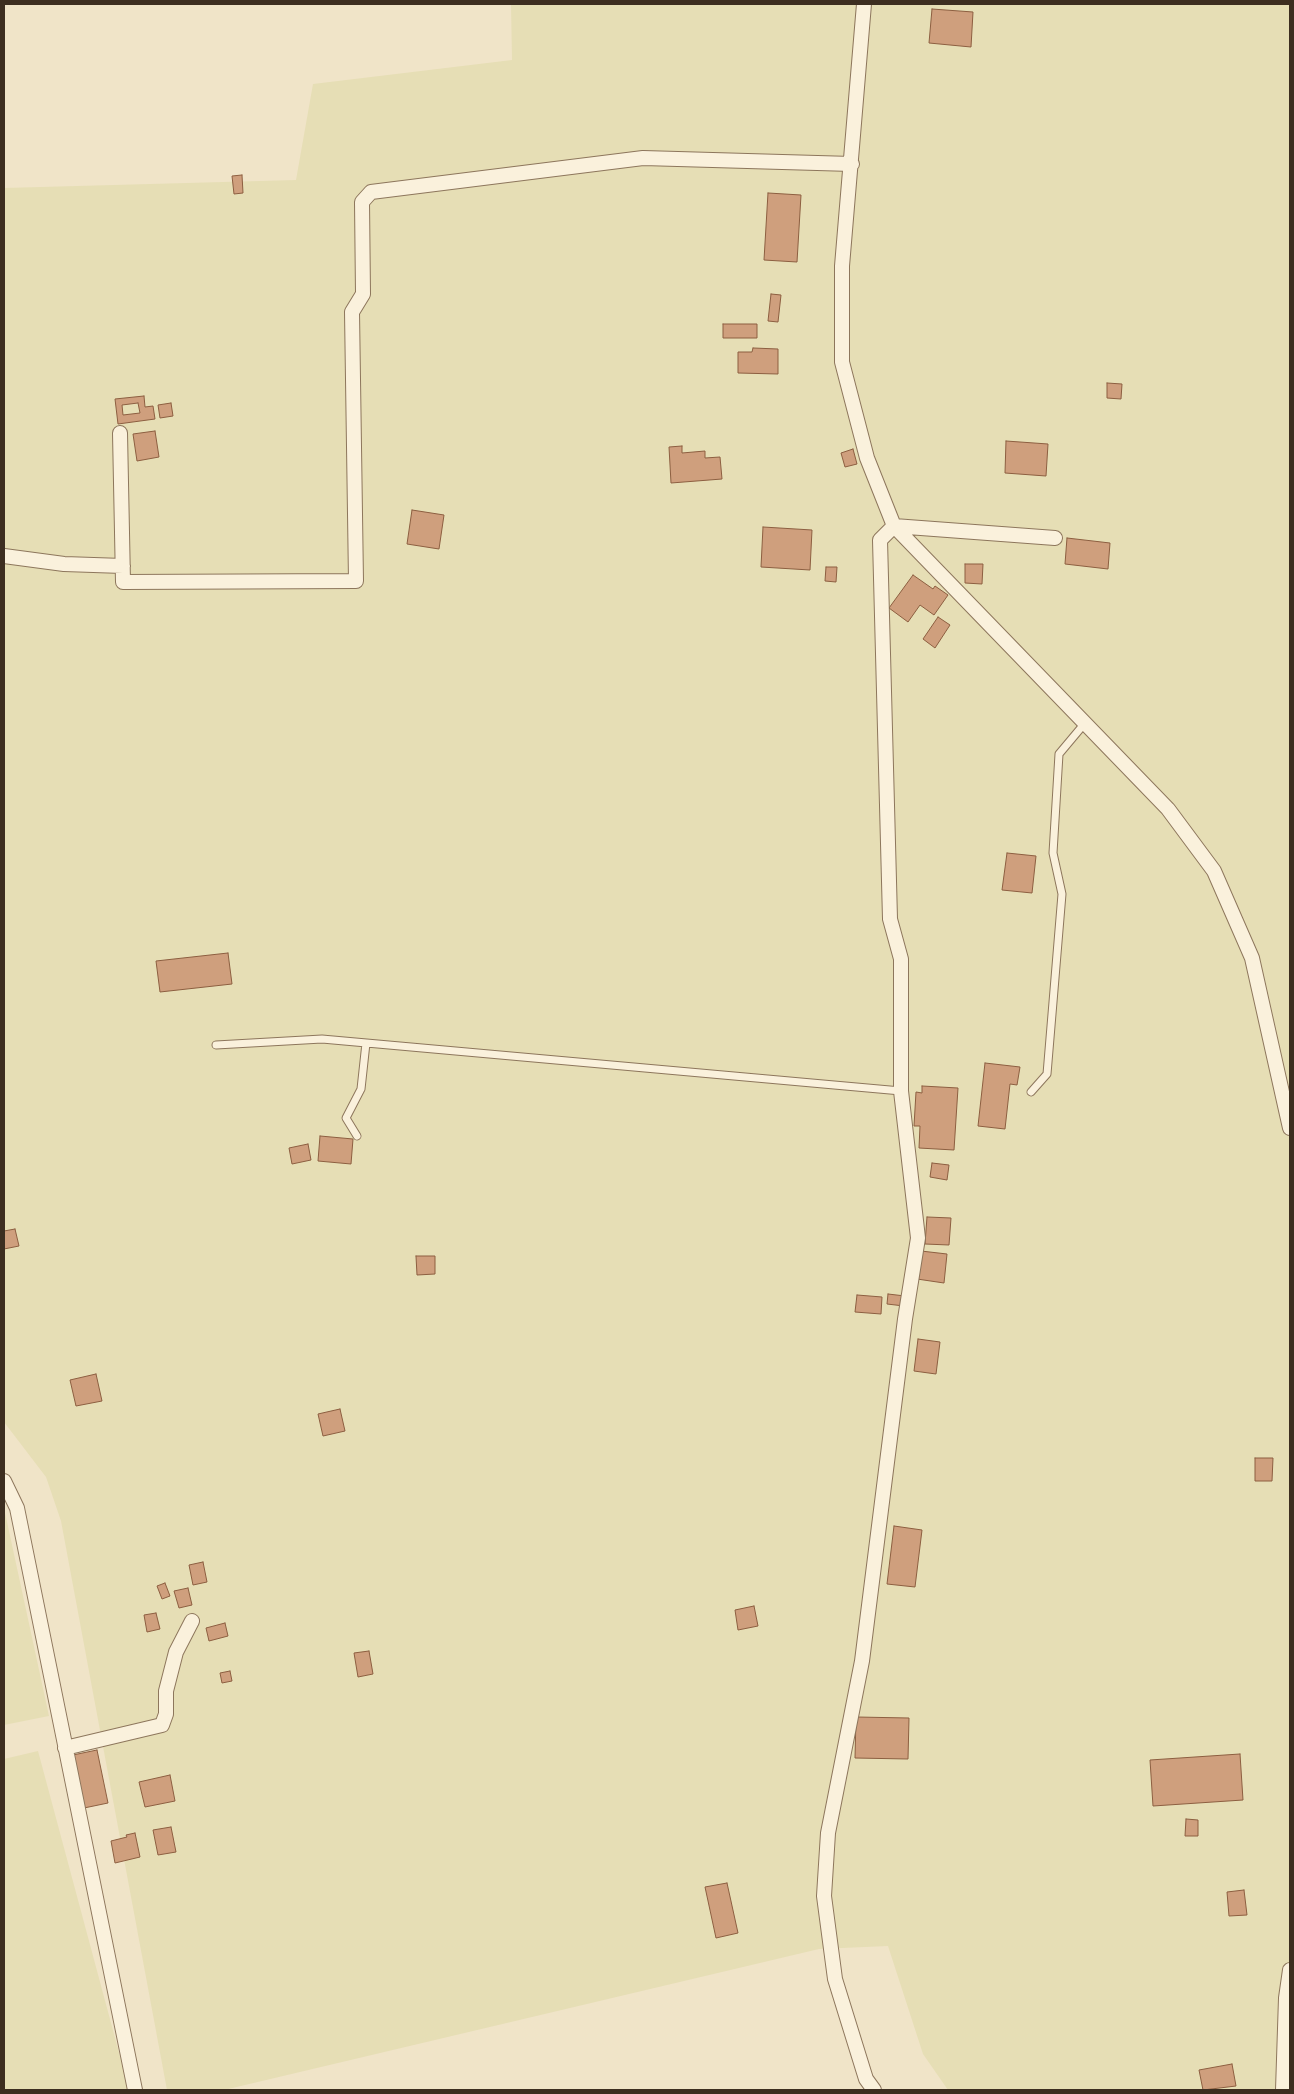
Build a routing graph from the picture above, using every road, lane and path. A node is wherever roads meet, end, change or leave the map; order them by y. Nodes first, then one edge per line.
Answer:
1 (864, 4) edge
2 (852, 164) junction
3 (120, 433) dead end
4 (894, 526) junction
5 (1055, 538) dead end
6 (4, 556) edge
7 (123, 566) junction
8 (1085, 723) junction
9 (366, 1043) junction
10 (216, 1045) dead end
11 (901, 1091) junction
12 (1031, 1092) dead end
13 (1290, 1128) edge
14 (357, 1136) dead end
15 (4, 1482) edge
16 (192, 1621) dead end
17 (65, 1748) junction
18 (1290, 1970) edge
19 (135, 2090) edge
20 (874, 2090) edge
21 (1283, 2090) edge

1 - 2 street
2 - 4 street
2 - 7 street
3 - 7 street
4 - 5 street
4 - 8 street
4 - 11 street
6 - 7 street
8 - 12 lane
8 - 13 street
9 - 10 lane
9 - 11 lane
9 - 14 lane
11 - 20 street
15 - 17 street
16 - 17 street
17 - 19 street
18 - 21 street

